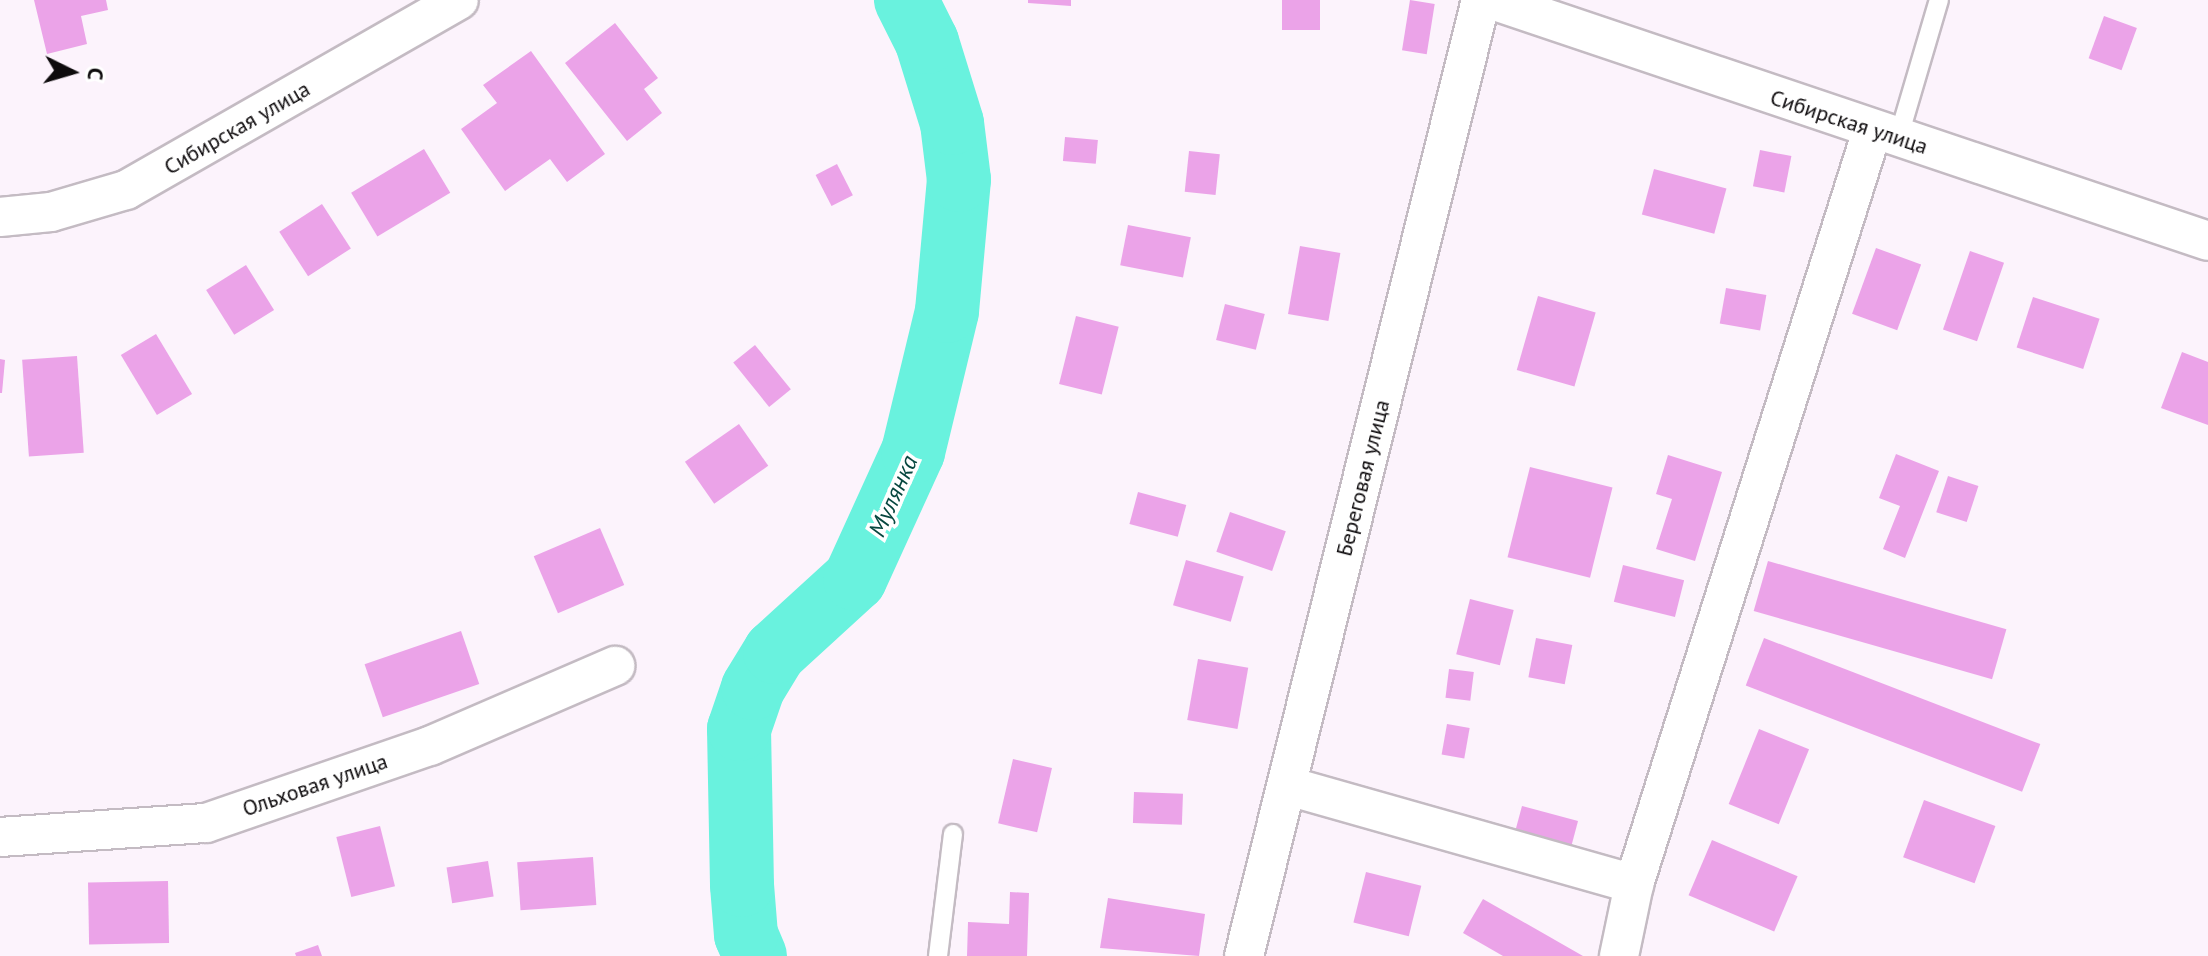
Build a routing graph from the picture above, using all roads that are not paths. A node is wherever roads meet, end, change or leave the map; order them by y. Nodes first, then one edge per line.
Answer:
1 (459, 0) edge
2 (1481, 0) edge
3 (1492, 0) edge
4 (1939, 0) edge
5 (1885, 135) junction
6 (0, 217) edge
7 (2208, 241) edge
8 (615, 666) dead end
9 (1288, 786) junction
10 (953, 834) dead end
11 (0, 837) edge
12 (1634, 884) junction
13 (938, 956) edge
14 (1244, 956) edge
15 (1619, 956) edge

1 - 6 street, Сибирская улица
2 - 9 street, Береговая улица
3 - 5 street, Сибирская улица
4 - 5 lane
5 - 7 street, Сибирская улица
5 - 12 street
8 - 11 street, Ольховая улица
9 - 12 street
9 - 14 street, Береговая улица
10 - 13 lane
12 - 15 street

